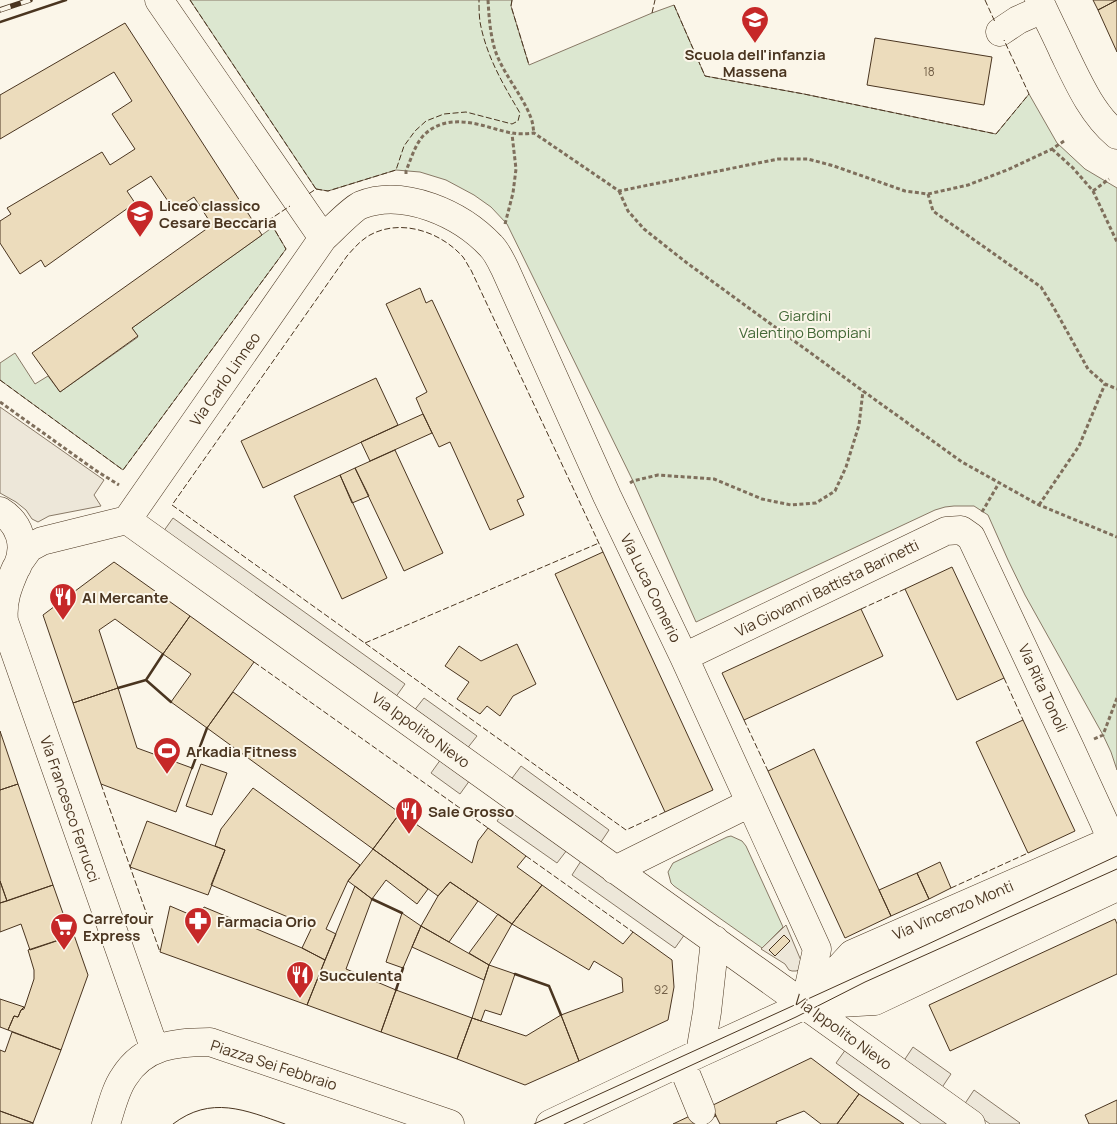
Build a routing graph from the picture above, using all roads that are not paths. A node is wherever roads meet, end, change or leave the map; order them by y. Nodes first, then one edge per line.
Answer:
1 (159, 0) edge
2 (1041, 4) edge
3 (1000, 32) dead end
4 (1087, 97) junction
5 (1117, 115) edge
6 (1117, 134) edge
7 (427, 205) joint
8 (323, 238) junction
9 (0, 511) edge
10 (128, 520) junction
11 (975, 527) joint
12 (12, 571) edge
13 (684, 657) junction
14 (750, 803) junction
15 (1115, 847) edge
16 (615, 870) junction
17 (1117, 887) edge
18 (715, 940) junction
19 (805, 1005) junction
20 (154, 1050) junction
21 (691, 1057) junction
22 (703, 1119) edge
23 (106, 1124) edge
24 (450, 1124) edge
25 (550, 1124) edge
26 (971, 1124) edge

1 - 8 street
2 - 3 street
2 - 4 street
4 - 5 street
4 - 6 street
7 - 8 street, Via Carlo Linneo
7 - 13 street, Via Luca Comerio
8 - 10 street, Via Carlo Linneo
9 - 12 street, Via Francesco Ferrucci
10 - 12 street, Via Francesco Ferrucci
10 - 16 street, Via Ippolito Nievo
11 - 13 street, Via Giovanni Battista Barinetti
11 - 15 street, Via Rita Tonoli
12 - 20 street, Via Francesco Ferrucci
13 - 14 street, Via Luca Comerio
14 - 16 street
14 - 19 street, Via Luca Comerio
15 - 19 street, Via Vincenzo Monti
16 - 18 street, Via Ippolito Nievo
17 - 19 street, Via Vincenzo Monti
18 - 19 street, Via Ippolito Nievo
18 - 21 street
19 - 21 street, Via Vincenzo Monti
19 - 26 street, Via Ippolito Nievo
20 - 23 street, Piazza Sei Febbraio
20 - 24 street, Piazza Sei Febbraio
21 - 22 street
21 - 25 street, Via Vincenzo Monti

